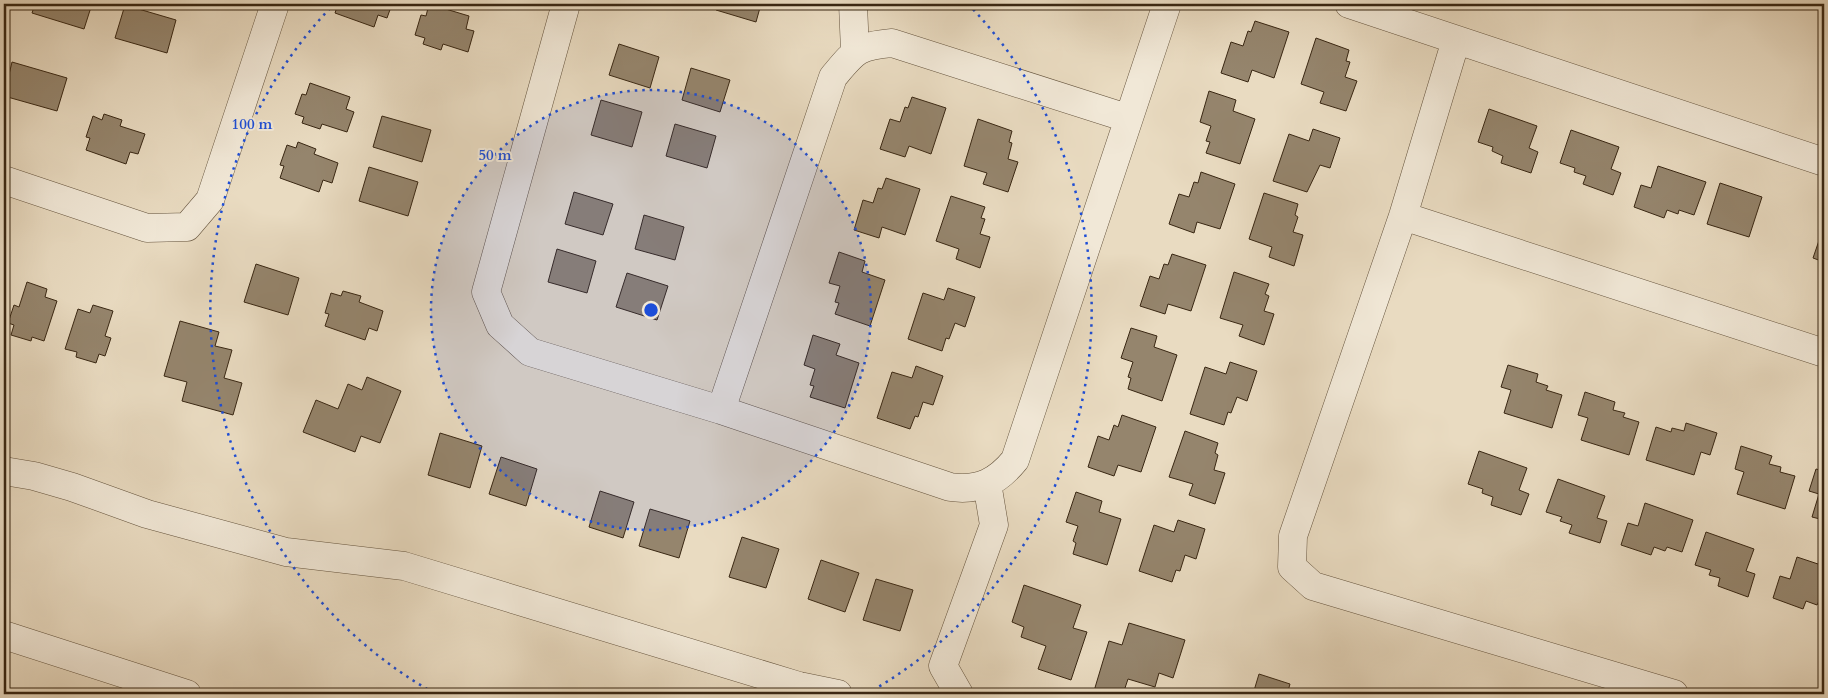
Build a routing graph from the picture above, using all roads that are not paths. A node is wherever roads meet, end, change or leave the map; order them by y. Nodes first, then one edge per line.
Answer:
1 (276, 4) edge
2 (566, 4) edge
3 (853, 4) edge
4 (1167, 4) edge
5 (1349, 4) edge
6 (1456, 40) junction
7 (854, 51) junction
8 (1127, 118) junction
9 (1824, 162) edge
10 (4, 180) edge
11 (1403, 216) junction
12 (1824, 353) edge
13 (721, 410) junction
14 (4, 471) edge
15 (987, 483) junction
16 (4, 635) edge
17 (186, 694) edge
18 (838, 694) edge
19 (959, 694) edge
20 (1674, 694) edge

1 - 10 street
2 - 13 street
3 - 7 street
4 - 8 street
5 - 6 street
6 - 9 street
6 - 11 street
7 - 8 street
7 - 13 street
8 - 15 street
11 - 12 street
11 - 20 street
13 - 15 street
14 - 18 street
15 - 19 street
16 - 17 street

